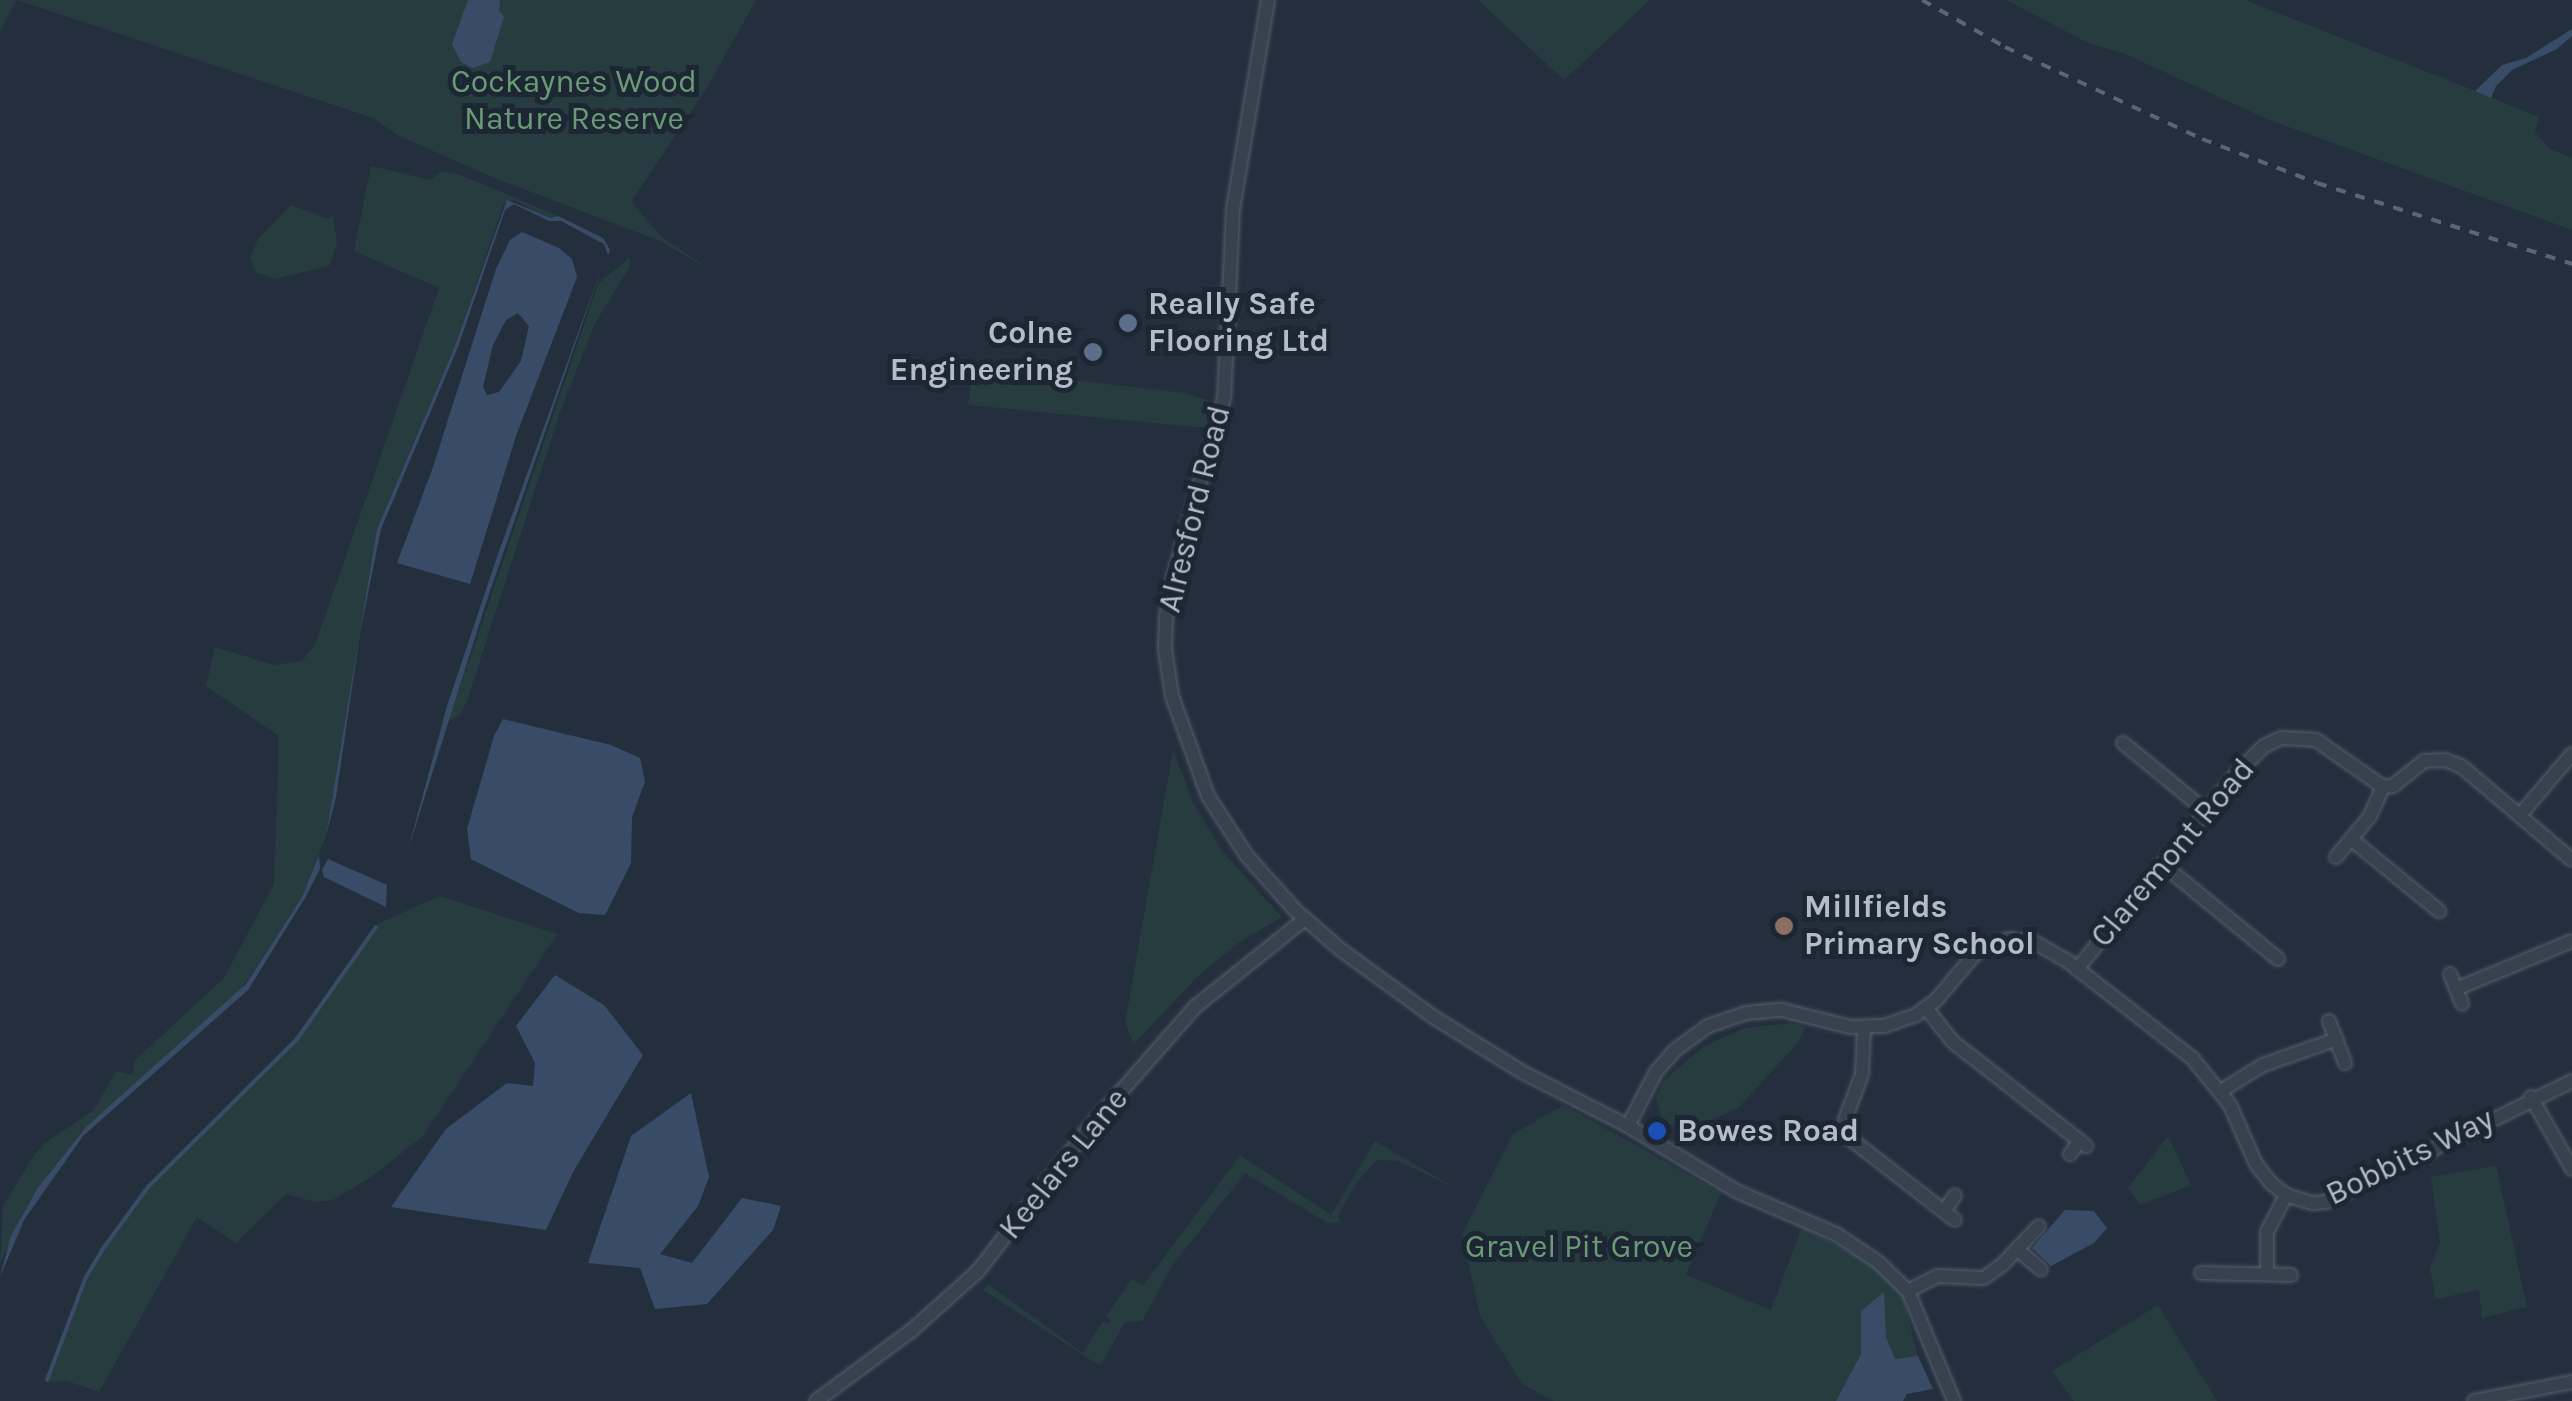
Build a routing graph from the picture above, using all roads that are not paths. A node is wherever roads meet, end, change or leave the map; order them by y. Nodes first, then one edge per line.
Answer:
1 (1268, 0) edge
2 (2127, 751) dead end
3 (2572, 754) edge
4 (2383, 787) junction
5 (2206, 811) junction
6 (2520, 816) junction
7 (2351, 839) junction
8 (2336, 856) dead end
9 (2572, 860) edge
10 (2162, 864) junction
11 (2406, 884) junction
12 (2395, 897) dead end
13 (2438, 911) dead end
14 (1305, 919) junction
15 (2572, 941) edge
16 (2276, 953) dead end
17 (2077, 968) junction
18 (2450, 974) dead end
19 (2456, 989) junction
20 (2462, 1004) dead end
21 (1926, 1008) junction
22 (2329, 1020) dead end
23 (1864, 1028) junction
24 (2337, 1039) junction
25 (2345, 1063) dead end
26 (2572, 1081) edge
27 (2221, 1092) junction
28 (2532, 1097) junction
29 (1628, 1126) junction
30 (2070, 1154) dead end
31 (2572, 1167) edge
32 (2286, 1195) junction
33 (1955, 1196) dead end
34 (2040, 1226) dead end
35 (2018, 1250) junction
36 (2209, 1268) dead end
37 (2041, 1269) dead end
38 (2266, 1272) junction
39 (2291, 1275) dead end
40 (1908, 1291) junction
41 (2572, 1382) edge
42 (816, 1401) edge
43 (1954, 1401) edge
44 (2474, 1401) edge

1 - 14 street, Alresford Road
2 - 5 street
3 - 6 street
4 - 5 street, Claremont Road
4 - 6 street
4 - 7 street
5 - 10 street, Claremont Road
6 - 9 street
7 - 8 street
7 - 11 street
10 - 16 street
10 - 17 street, Claremont Road
11 - 12 street
11 - 13 street
14 - 29 street, Alresford Road
14 - 42 street, Keelars Lane
15 - 19 street
17 - 21 street
17 - 27 street
18 - 19 street
19 - 20 street
21 - 23 street
21 - 30 street
22 - 24 street
23 - 29 street
23 - 33 street
24 - 25 street
24 - 27 street
26 - 28 street, Bobbits Way
27 - 32 street, Bobbits Way
28 - 31 street
28 - 32 street, Bobbits Way
29 - 40 street, Alresford Road
32 - 38 street
34 - 35 street
35 - 37 street
35 - 40 street
36 - 38 street
38 - 39 street
40 - 43 street
41 - 44 street

